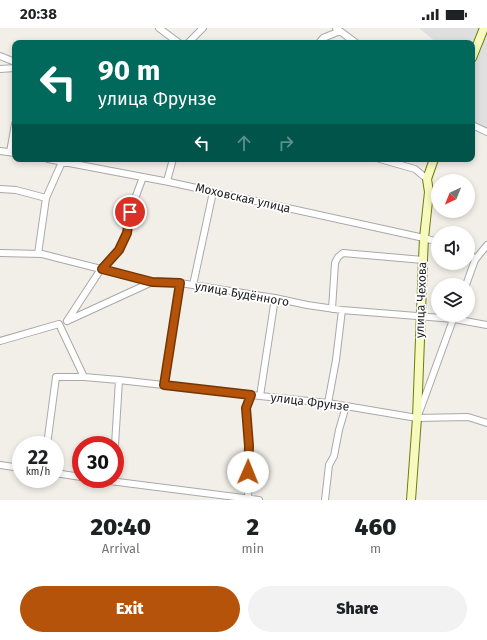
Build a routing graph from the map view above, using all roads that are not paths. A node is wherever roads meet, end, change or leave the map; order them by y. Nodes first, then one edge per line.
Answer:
1 (159, 28) edge
2 (203, 28) edge
3 (484, 28) edge
4 (338, 30) edge
5 (175, 40) edge
6 (191, 40) edge
7 (321, 40) edge
8 (352, 40) edge
9 (475, 50) edge
10 (0, 56) edge
11 (12, 61) edge
12 (12, 68) edge
13 (0, 69) edge
14 (475, 126) edge
15 (487, 132) edge
16 (0, 151) edge
17 (12, 152) edge
18 (62, 162) joint
19 (172, 162) edge
20 (390, 162) edge
21 (433, 162) edge
22 (143, 177) junction
23 (427, 179) junction
24 (167, 181) junction
25 (0, 189) edge
26 (213, 192) junction
27 (46, 198) junction
28 (424, 238) junction
29 (431, 240) edge
30 (487, 246) edge
31 (0, 253) edge
32 (38, 254) junction
33 (423, 260) junction
34 (475, 260) edge
35 (102, 269) junction
36 (152, 282) junction
37 (180, 283) junction
38 (193, 285) junction
39 (275, 298) junction
40 (332, 308) junction
41 (342, 310) junction
42 (421, 316) junction
43 (431, 316) edge
44 (67, 321) junction
45 (452, 322) edge
46 (475, 322) edge
47 (59, 324) junction
48 (487, 325) edge
49 (0, 341) edge
50 (84, 377) junction
51 (119, 380) junction
52 (164, 385) junction
53 (251, 395) junction
54 (260, 396) junction
55 (328, 403) junction
56 (346, 406) junction
57 (417, 418) junction
58 (487, 423) edge
59 (48, 436) edge
60 (115, 436) edge
61 (0, 465) edge
62 (12, 467) edge
63 (124, 482) edge
64 (248, 499) edge
65 (259, 500) edge
66 (325, 500) edge
67 (411, 500) edge

1 - 5 street
2 - 6 street
3 - 9 street
4 - 7 street
4 - 8 street
10 - 11 street
12 - 13 street
14 - 15 street
16 - 17 street
18 - 22 street, Моховская улица
18 - 27 street
19 - 24 street
20 - 23 street
21 - 23 street, улица Чехова
22 - 24 street, Моховская улица
22 - 35 street
23 - 28 street, улица Чехова
24 - 26 street, Моховская улица
25 - 27 street
26 - 28 street, Моховская улица
26 - 38 street
27 - 32 street
28 - 29 street, Моховская улица
28 - 33 street, улица Чехова
30 - 34 street
31 - 32 street, улица Будённого
32 - 35 street, улица Будённого
33 - 40 street
33 - 42 street, улица Чехова
35 - 36 street, улица Будённого
35 - 44 street
36 - 37 street, улица Будённого
36 - 44 street
37 - 38 street, улица Будённого
37 - 52 street
38 - 39 street, улица Будённого
39 - 40 street, улица Будённого
39 - 54 street
40 - 41 street, улица Будённого
41 - 42 street, улица Будённого
41 - 55 street
42 - 43 street, улица Будённого
42 - 57 street, улица Чехова
44 - 47 street
45 - 57 street
46 - 48 street, улица Будённого
47 - 49 street
47 - 50 street
50 - 51 street, улица Фрунзе
50 - 59 street, улица Фрунзе
51 - 52 street, улица Фрунзе
51 - 60 street
52 - 53 street, улица Фрунзе
53 - 54 street, улица Фрунзе
53 - 64 street
54 - 55 street, улица Фрунзе
55 - 56 street, улица Фрунзе
56 - 57 street, улица Фрунзе
56 - 66 street
57 - 58 street, улица Фрунзе
57 - 67 street, улица Чехова
61 - 62 street
63 - 64 street
64 - 65 street

